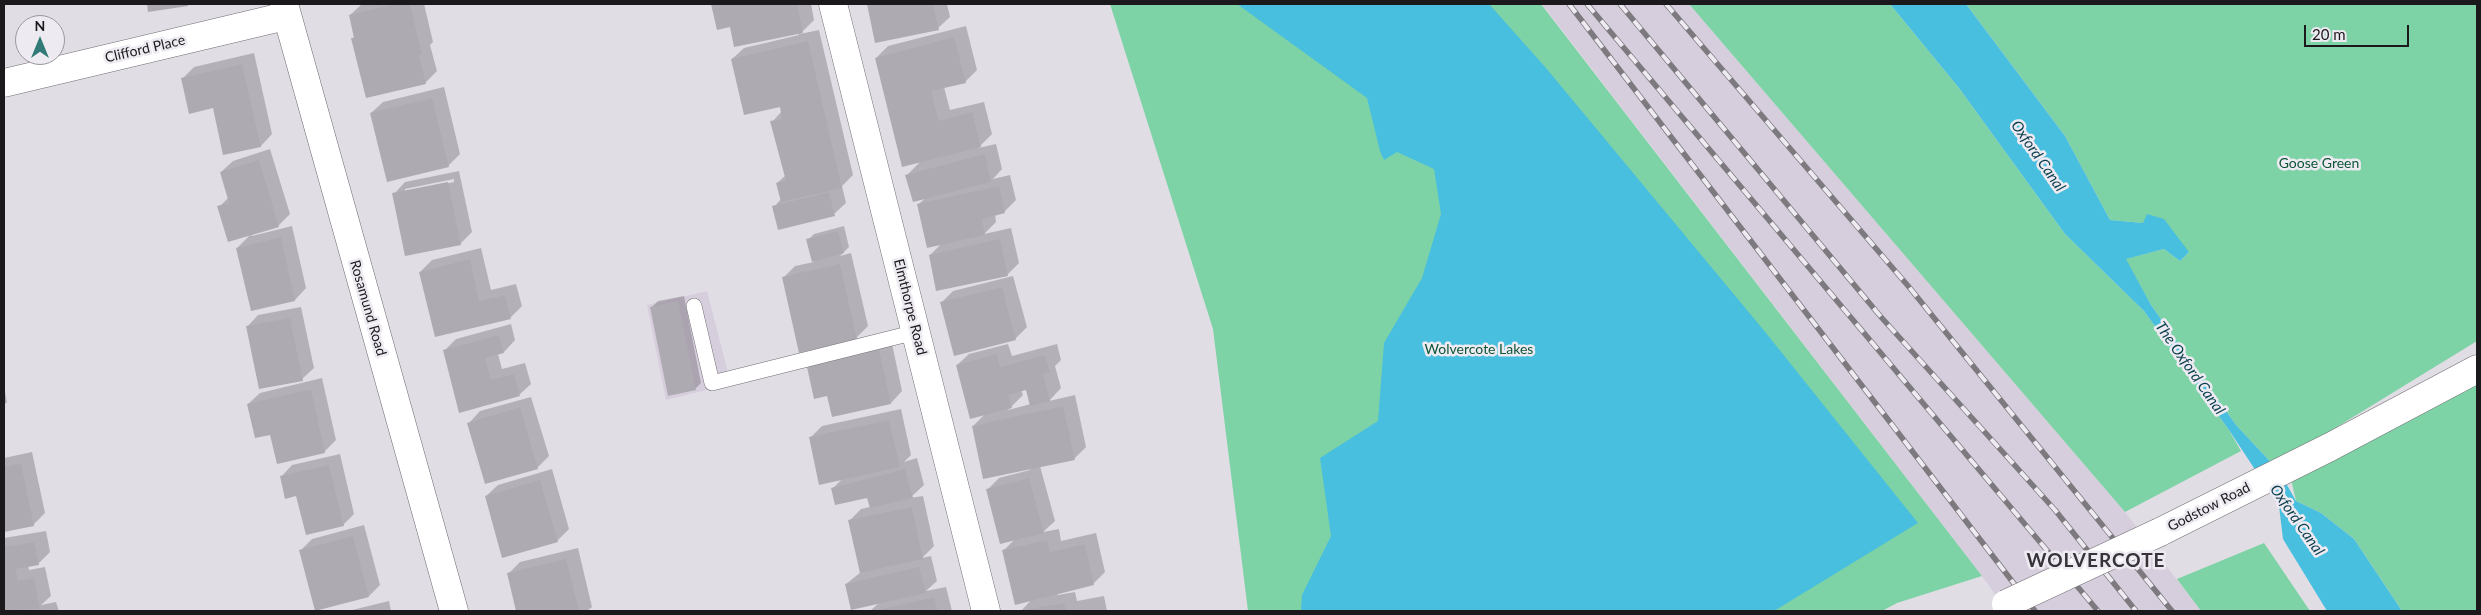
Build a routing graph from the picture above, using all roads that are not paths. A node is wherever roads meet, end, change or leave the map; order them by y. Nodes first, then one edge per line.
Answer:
1 (833, 4) edge
2 (285, 10) edge
3 (4, 83) edge
4 (694, 306) dead end
5 (916, 332) junction
6 (2477, 369) edge
7 (1998, 608) edge
8 (454, 611) edge
9 (986, 611) edge

1 - 5 street, Elmthorpe Road
2 - 3 street, Clifford Place
2 - 8 street, Rosamund Road
4 - 5 lane
5 - 9 street, Elmthorpe Road
6 - 7 street, Godstow Road, bridge

